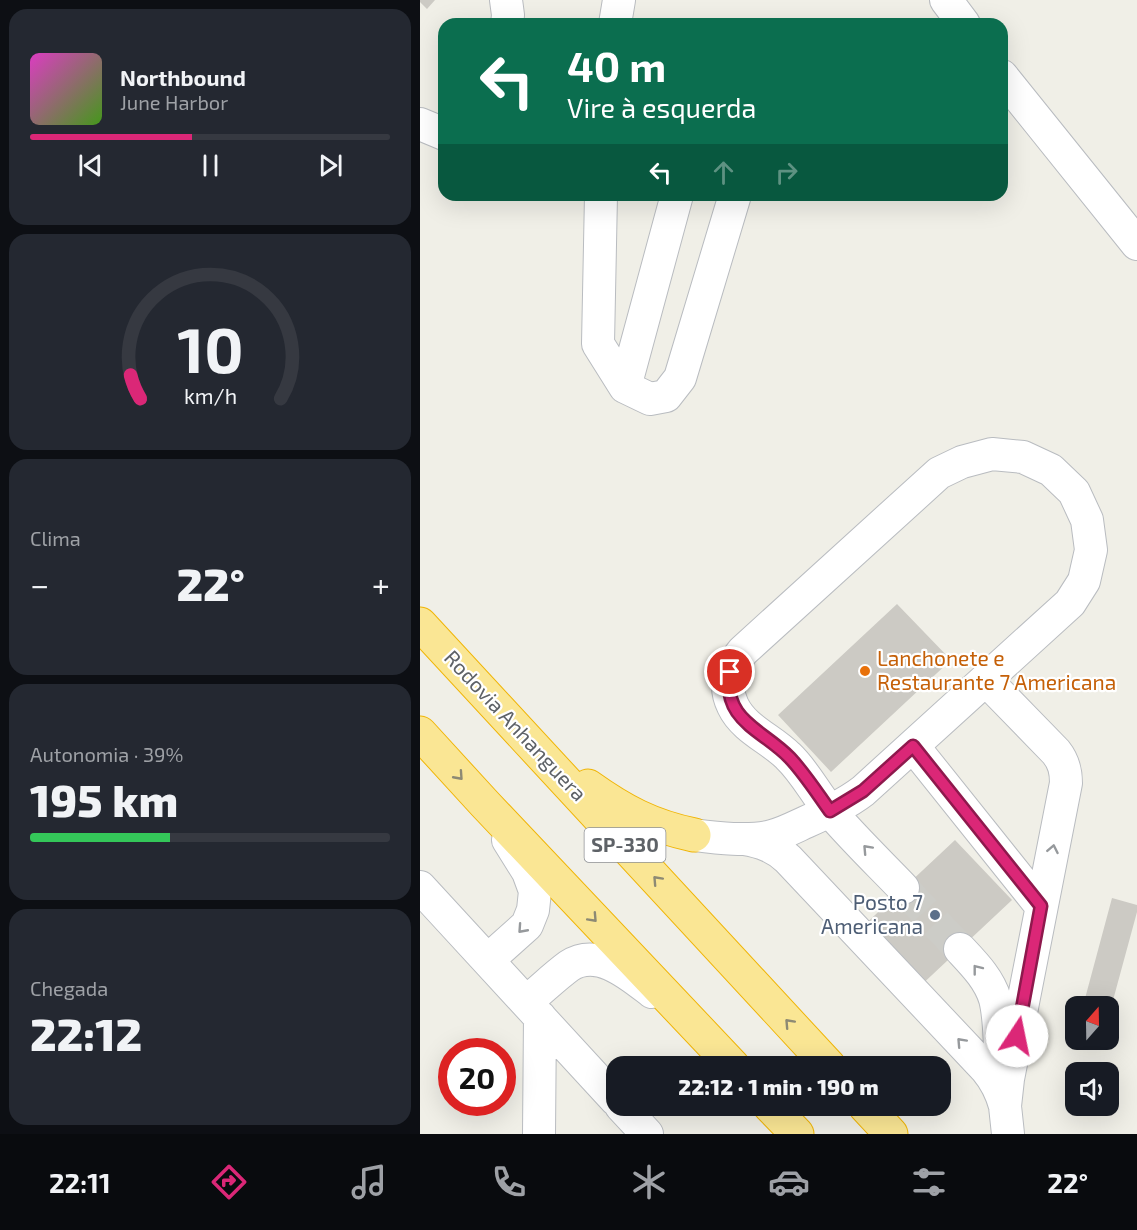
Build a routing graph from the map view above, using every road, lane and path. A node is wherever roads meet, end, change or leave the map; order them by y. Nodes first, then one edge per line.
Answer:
1 (506, 0) edge
2 (946, 0) edge
3 (508, 18) edge
4 (960, 18) edge
5 (1008, 86) edge
6 (420, 124) edge
7 (438, 132) edge
8 (601, 201) edge
9 (675, 201) edge
10 (733, 201) edge
11 (1137, 244) edge
12 (625, 387) junction
13 (420, 608) edge
14 (420, 624) edge
15 (467, 673) junction
16 (986, 680) junction
17 (424, 738) edge
18 (913, 746) junction
19 (485, 804) junction
20 (830, 811) junction
21 (795, 827) junction
22 (694, 835) joint
23 (741, 838) junction
24 (788, 859) junction
25 (420, 887) edge
26 (903, 888) tunnel mouth
27 (1041, 906) junction
28 (960, 949) tunnel mouth
29 (488, 960) junction
30 (533, 1010) junction
31 (705, 1036) junction
32 (724, 1056) edge
33 (820, 1056) edge
34 (606, 1089) edge
35 (630, 1116) edge
36 (780, 1116) edge
37 (874, 1116) edge
38 (1007, 1120) edge
39 (539, 1134) edge
40 (647, 1134) edge
41 (797, 1134) edge
42 (891, 1134) edge

1 - 3 street
2 - 4 street
5 - 11 street
6 - 7 street
8 - 12 street
9 - 12 street
10 - 12 street
13 - 15 street
14 - 15 highway, Rodovia Anhanguera / SP-330
15 - 22 highway
33 -> 15 highway, Rodovia Anhanguera / SP-330
16 - 18 street
16 - 20 street
27 -> 16 street
17 -> 19 highway
18 - 20 street
18 - 27 street
19 -> 29 street
19 -> 31 highway
20 - 21 street
26 -> 20 street
21 - 23 street
21 - 24 street
22 - 23 street
23 - 24 street
38 -> 24 street
25 - 29 street
27 - 38 street
38 -> 28 street
29 - 30 street
30 - 31 street
30 - 34 street
30 - 39 street
31 - 32 highway
35 - 40 street
36 - 41 highway
37 - 42 highway

